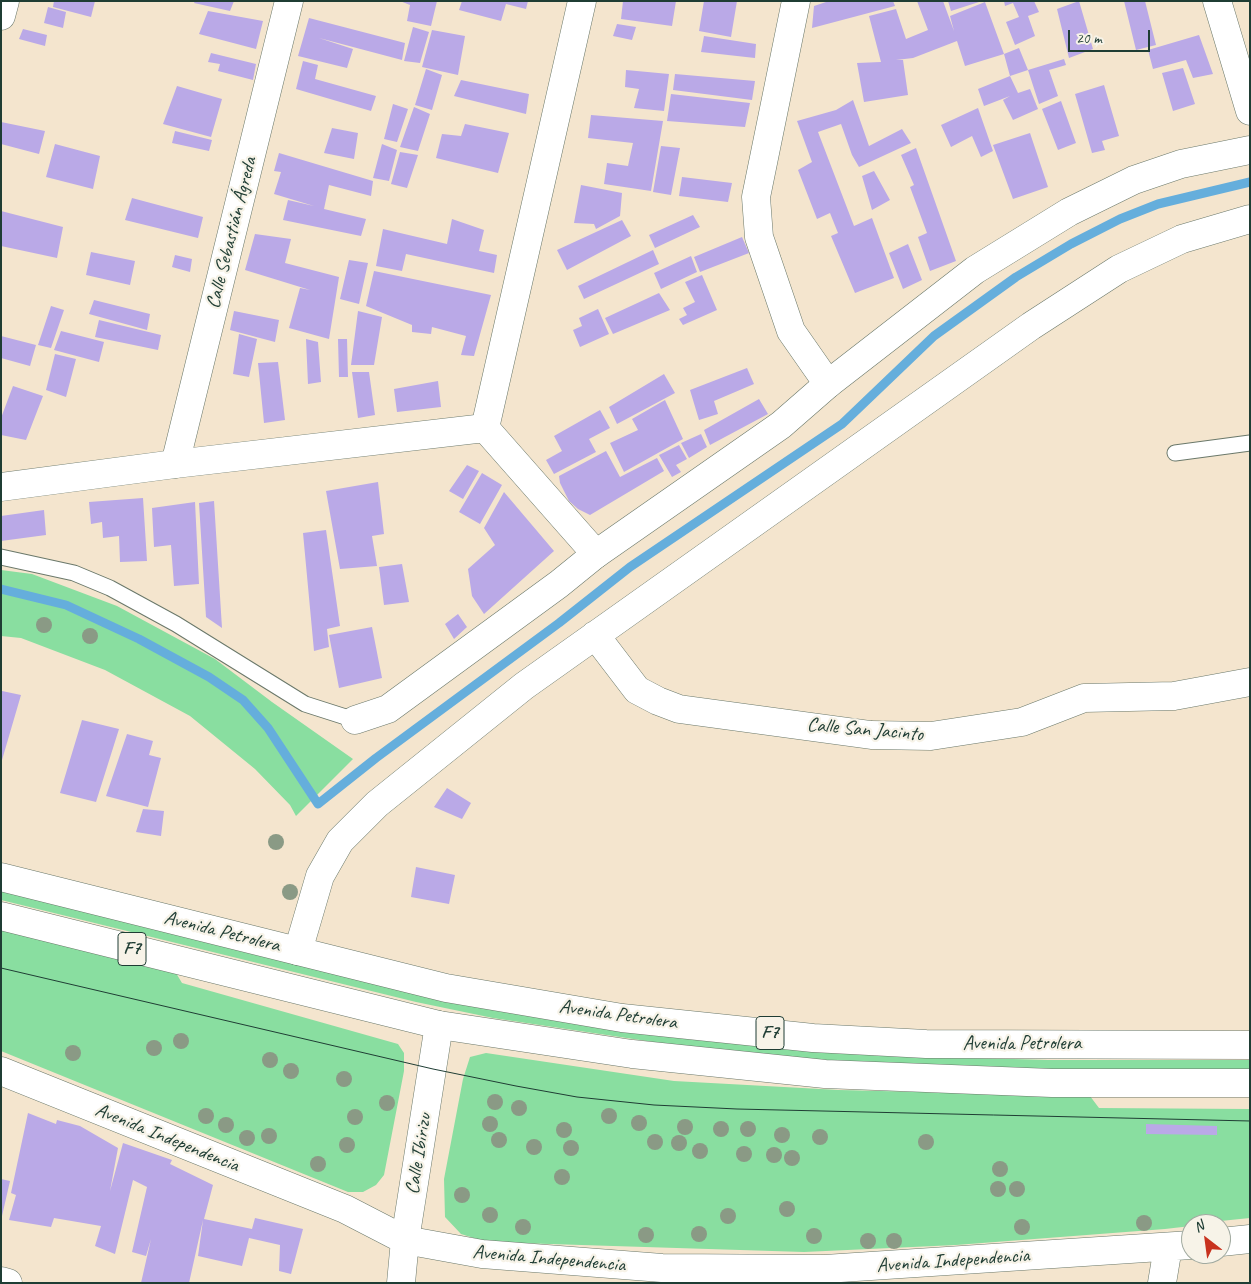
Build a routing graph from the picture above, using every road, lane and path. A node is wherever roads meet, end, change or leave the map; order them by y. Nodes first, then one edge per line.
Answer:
1 (5, 1) edge
2 (289, 1) edge
3 (582, 1) edge
4 (796, 1) edge
5 (1217, 1) edge
6 (1, 16) edge
7 (1250, 111) edge
8 (1250, 150) edge
9 (1250, 219) edge
10 (828, 384) junction
11 (485, 428) junction
12 (1250, 443) edge
13 (1174, 454) dead end
14 (175, 464) junction
15 (1, 487) edge
16 (596, 554) junction
17 (1, 557) edge
18 (596, 635) junction
19 (1250, 682) edge
20 (355, 720) joint
21 (1, 877) edge
22 (1, 916) edge
23 (298, 951) junction
24 (438, 1025) junction
25 (1250, 1045) edge
26 (1, 1071) edge
27 (1250, 1083) edge
28 (1250, 1239) edge
29 (405, 1240) junction
30 (1231, 1241) edge
31 (1180, 1246) edge
32 (1, 1281) edge
33 (8, 1283) edge
34 (401, 1283) edge
35 (1162, 1283) edge

1 - 6 main road
2 - 14 main road, Calle Sebastián Ágreda
3 - 11 main road
4 - 10 main road
5 - 7 main road
8 - 10 main road
9 - 18 main road
10 - 16 main road
11 - 14 main road
11 - 16 main road
12 - 13 lane
14 - 15 main road
16 - 20 main road
17 - 20 lane
18 - 19 main road, Calle San Jacinto
18 - 23 main road
21 - 23 main road, Avenida Petrolera
22 - 24 main road, Avenida Petrolera / F7
23 - 25 main road, Avenida Petrolera / F7
24 - 27 main road, Avenida Petrolera / F7
24 - 29 main road, Calle Ibirizu
26 - 29 main road, Avenida Independencia
28 - 30 main road
29 - 31 main road, Avenida Independencia
29 - 34 main road, Calle Ibirizu
31 - 35 main road
32 - 33 main road

